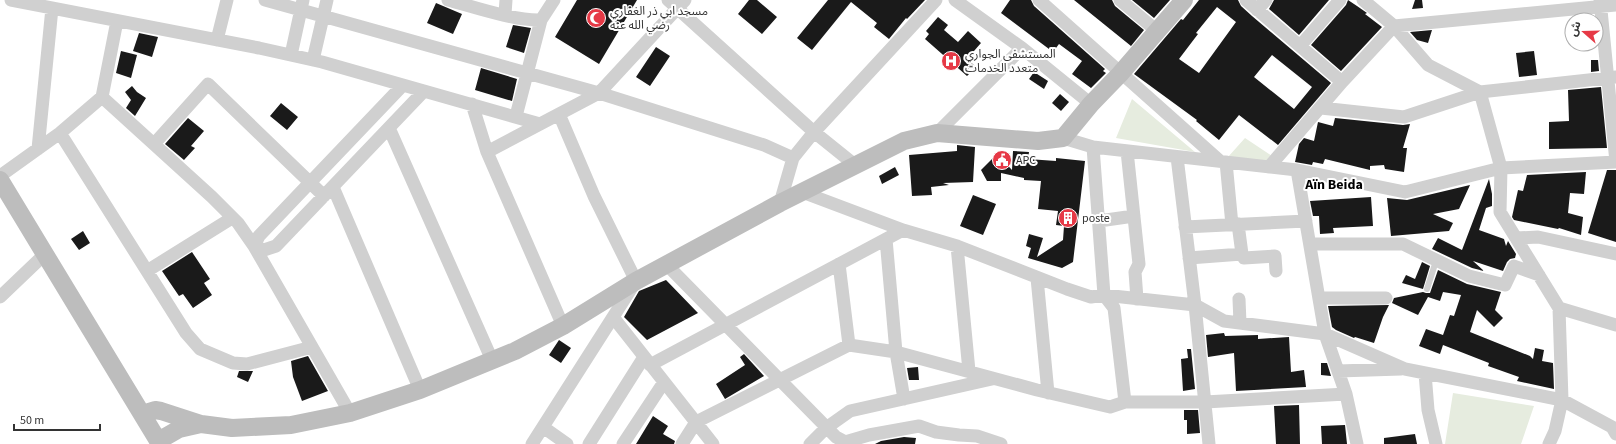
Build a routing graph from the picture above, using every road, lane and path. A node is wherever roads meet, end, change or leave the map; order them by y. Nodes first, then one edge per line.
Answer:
1 (11, 0) edge
2 (227, 0) edge
3 (265, 0) edge
4 (327, 0) edge
5 (448, 0) edge
6 (506, 0) edge
7 (554, 0) edge
8 (936, 0) edge
9 (955, 0) edge
10 (1039, 0) edge
11 (1120, 0) edge
12 (1184, 0) edge
13 (1246, 0) edge
14 (1340, 0) edge
15 (1363, 0) edge
16 (677, 3) edge
17 (1600, 3) edge
18 (47, 5) edge
19 (302, 5) edge
20 (1262, 5) edge
21 (1616, 5) edge
22 (504, 14) junction
23 (323, 16) junction
24 (540, 20) junction
25 (117, 21) junction
26 (1394, 26) junction
27 (1157, 31) junction
28 (217, 40) junction
29 (1300, 46) junction
30 (1022, 48) junction
31 (291, 55) junction
32 (313, 60) junction
33 (528, 74) junction
34 (1120, 74) junction
35 (1612, 78) edge
36 (1342, 82) junction
37 (403, 85) junction
38 (424, 91) junction
39 (1480, 92) junction
40 (599, 93) junction
41 (102, 96) junction
42 (472, 104) junction
43 (1090, 104) junction
44 (1321, 108) junction
45 (560, 114) junction
46 (516, 116) junction
47 (540, 124) junction
48 (389, 128) junction
49 (814, 132) junction
50 (60, 133) junction
51 (937, 133) junction
52 (1063, 138) junction
53 (154, 144) junction
54 (1093, 147) junction
55 (38, 149) junction
56 (1127, 151) junction
57 (487, 152) junction
58 (1177, 157) junction
59 (793, 158) junction
60 (1223, 161) junction
61 (1616, 162) edge
62 (855, 166) junction
63 (1269, 167) junction
64 (1502, 168) junction
65 (1297, 170) junction
66 (0, 176) edge
67 (0, 180) edge
68 (311, 182) junction
69 (329, 191) junction
70 (802, 192) junction
71 (780, 203) junction
72 (1134, 216) junction
73 (232, 218) junction
74 (1099, 221) junction
75 (1306, 221) junction
76 (1235, 224) junction
77 (1185, 227) junction
78 (903, 230) junction
79 (1516, 238) junction
80 (886, 240) junction
81 (1310, 244) junction
82 (254, 246) junction
83 (957, 246) junction
84 (45, 254) junction
85 (1242, 254) junction
86 (1616, 254) edge
87 (1189, 258) junction
88 (1436, 261) junction
89 (666, 264) junction
90 (839, 264) junction
91 (147, 271) junction
92 (1276, 271) dead end
93 (1539, 275) junction
94 (1037, 278) junction
95 (636, 281) junction
96 (1427, 289) dead end
97 (1, 292) edge
98 (1104, 295) junction
99 (1319, 298) junction
100 (1386, 298) dead end
101 (1137, 299) junction
102 (1239, 299) dead end
103 (1196, 305) junction
104 (1559, 308) junction
105 (613, 317) junction
106 (1240, 323) junction
107 (725, 324) junction
108 (1616, 325) edge
109 (563, 326) junction
110 (1326, 334) junction
111 (849, 345) junction
112 (312, 347) junction
113 (896, 352) junction
114 (492, 360) junction
115 (647, 361) junction
116 (1405, 369) junction
117 (969, 371) junction
118 (1338, 371) junction
119 (1424, 373) junction
120 (994, 378) junction
121 (780, 380) junction
122 (664, 382) junction
123 (420, 390) junction
124 (1048, 393) junction
125 (1346, 394) junction
126 (904, 399) junction
127 (1562, 400) junction
128 (1125, 402) junction
129 (1205, 402) junction
130 (350, 413) junction
131 (142, 414) junction
132 (696, 422) junction
133 (201, 424) junction
134 (543, 426) junction
135 (826, 428) junction
136 (1615, 428) edge
137 (159, 442) edge
138 (847, 443) edge
139 (532, 444) edge
140 (567, 444) edge
141 (589, 444) edge
142 (623, 444) edge
143 (682, 444) edge
144 (713, 444) edge
145 (810, 444) edge
146 (818, 444) edge
147 (1001, 444) edge
148 (1209, 444) edge
149 (1357, 444) edge
150 (1436, 444) edge
151 (1549, 444) edge

1 - 18 street
2 - 28 street
3 - 19 street
4 - 23 street
5 - 22 street
6 - 22 street
7 - 24 street
8 - 49 street
9 - 30 street
10 - 34 street
11 - 27 street
12 - 27 street
13 - 20 street
14 - 29 street
15 - 26 street
16 - 40 street
16 - 49 street
17 - 21 street
17 - 26 street
17 - 35 street
18 - 25 street
18 - 55 street
19 - 23 street
19 - 31 street
20 - 29 street
22 - 24 street
23 - 32 street
23 - 33 street
24 - 33 street
25 - 28 street
25 - 41 street
26 - 36 street
26 - 39 street
27 - 34 street
28 - 31 street
29 - 36 street
30 - 43 street
30 - 51 street
31 - 32 street
32 - 37 street
33 - 40 street
33 - 46 street
34 - 43 street
34 - 60 street
35 - 39 street
35 - 61 street
36 - 44 street
37 - 38 street
37 - 68 street
38 - 42 street
38 - 48 street
39 - 44 street
39 - 64 street
40 - 45 street
40 - 59 street
41 - 50 street
41 - 53 street
42 - 46 street
42 - 57 street
43 - 52 street
44 - 63 street
45 - 47 street
45 - 95 street
46 - 47 street
47 - 57 street
48 - 69 street
48 - 114 street
49 - 59 street
49 - 62 street
50 - 55 street
50 - 91 street
51 - 52 street
51 - 62 street
52 - 54 street
53 - 68 street
53 - 73 street
54 - 56 street
54 - 74 street
55 - 66 street
56 - 58 street
56 - 72 street
57 - 109 street
58 - 60 street
58 - 77 street
59 - 71 street
60 - 63 street
60 - 76 street
61 - 64 street
62 - 70 street
63 - 65 street
64 - 65 street
64 - 79 street
65 - 75 street
67 - 84 street
68 - 69 street
68 - 82 street
69 - 82 street
69 - 123 street
70 - 71 street
70 - 78 street
71 - 89 street
72 - 74 street
72 - 101 street
73 - 82 street
73 - 91 street
74 - 98 street
75 - 76 street
75 - 81 street
76 - 77 street
76 - 85 street
77 - 87 street
78 - 80 street
78 - 83 street
79 - 86 street
79 - 93 street
80 - 90 street
80 - 113 street
81 - 88 street
81 - 99 street
82 - 112 street
83 - 94 street
83 - 117 street
84 - 97 street
84 - 131 street
85 - 87 street
85 - 92 street
87 - 103 street
88 - 93 street
88 - 96 lane
89 - 95 street
89 - 107 street
90 - 107 street
90 - 111 street
91 - 112 street
93 - 104 street
94 - 98 street
94 - 124 street
95 - 105 street
95 - 109 street
98 - 101 street
98 - 128 street
99 - 100 street
99 - 110 street
101 - 103 street
102 - 106 street
103 - 106 street
103 - 129 street
104 - 108 street
104 - 127 street
105 - 115 street
105 - 134 street
106 - 110 street
107 - 115 street
107 - 121 street
109 - 114 street
110 - 116 street
110 - 118 street
111 - 113 street
111 - 121 street
112 - 130 street
113 - 117 street
113 - 126 street
114 - 123 street
115 - 122 street
115 - 141 street
116 - 118 street
116 - 119 street
117 - 120 street
118 - 125 street
119 - 127 street
119 - 150 street
120 - 124 street
120 - 126 street
121 - 132 street
121 - 135 street
122 - 132 street
122 - 142 street
123 - 130 street
124 - 128 street
125 - 129 street
125 - 149 street
126 - 135 street
127 - 136 street
127 - 151 street
128 - 129 street
129 - 148 street
130 - 133 street
131 - 133 street
131 - 137 street
132 - 143 street
132 - 144 street
133 - 137 street
134 - 139 street
134 - 140 street
135 - 138 street
135 - 145 street
135 - 146 street
138 - 147 street

